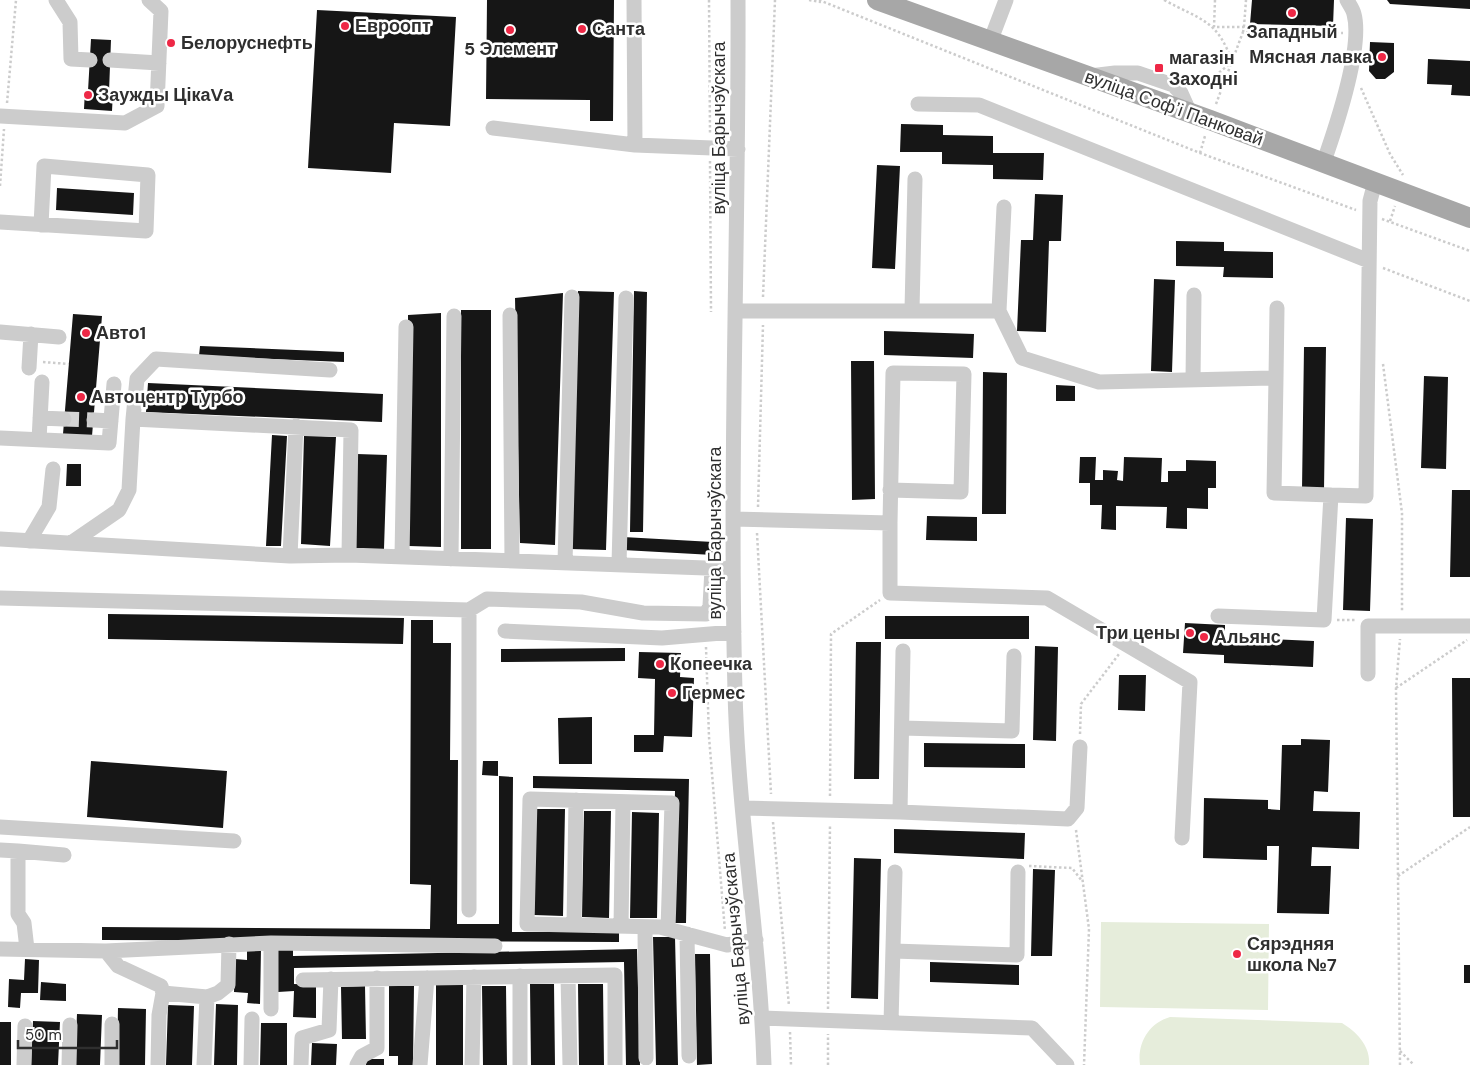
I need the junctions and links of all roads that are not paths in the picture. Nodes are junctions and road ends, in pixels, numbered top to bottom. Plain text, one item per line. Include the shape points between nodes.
1 (56, 0) edge
2 (149, 0) edge
3 (634, 0) edge
4 (738, 0) edge
5 (877, 0) edge
6 (1006, 0) edge
7 (1347, 0) edge
8 (990, 42) junction
9 (90, 60) dead end
10 (110, 60) dead end
11 (159, 63) junction
12 (918, 104) dead end
13 (3, 116) edge
14 (492, 128) dead end
15 (635, 146) junction
16 (738, 149) junction
17 (1323, 164) junction
18 (915, 179) dead end
19 (1375, 182) junction
20 (1004, 207) dead end
21 (1470, 218) edge
22 (0, 222) edge
23 (41, 225) junction
24 (1373, 263) junction
25 (1194, 295) dead end
26 (572, 297) dead end
27 (626, 298) dead end
28 (1277, 308) dead end
29 (912, 310) junction
30 (735, 311) junction
31 (999, 311) junction
32 (454, 316) dead end
33 (510, 316) dead end
34 (406, 327) dead end
35 (0, 332) edge
36 (31, 334) junction
37 (59, 336) dead end
38 (29, 365) road end
39 (330, 370) dead end
40 (1276, 378) junction
41 (1193, 380) junction
42 (42, 382) dead end
43 (114, 384) dead end
44 (40, 418) junction
45 (133, 418) junction
46 (64, 419) tunnel mouth
47 (94, 420) tunnel mouth
48 (111, 421) junction
49 (296, 426) junction
50 (0, 438) edge
51 (39, 440) junction
52 (53, 469) dead end
53 (890, 490) junction
54 (1331, 495) junction
55 (733, 519) junction
56 (890, 523) junction
57 (0, 539) edge
58 (29, 541) junction
59 (71, 543) junction
60 (349, 555) junction
61 (290, 556) junction
62 (402, 557) junction
63 (452, 559) junction
64 (512, 561) junction
65 (565, 563) junction
66 (619, 565) junction
67 (712, 569) junction
68 (733, 569) junction
69 (0, 598) edge
70 (469, 610) junction
71 (1218, 616) dead end
72 (1470, 626) edge
73 (505, 631) dead end
74 (734, 632) junction
75 (903, 651) dead end
76 (1014, 656) dead end
77 (1368, 674) dead end
78 (902, 728) junction
79 (1080, 748) road end
80 (576, 800) junction
81 (623, 802) junction
82 (743, 808) junction
83 (900, 812) junction
84 (0, 827) edge
85 (1182, 838) dead end
86 (234, 841) dead end
87 (0, 850) edge
88 (18, 851) junction
89 (64, 855) dead end
90 (895, 872) dead end
91 (1018, 872) road end
92 (469, 910) dead end
93 (574, 925) junction
94 (621, 926) junction
95 (645, 927) junction
96 (668, 929) junction
97 (687, 934) junction
98 (756, 940) junction
99 (229, 944) junction
100 (271, 944) junction
101 (495, 946) dead end
102 (27, 948) junction
103 (0, 949) edge
104 (106, 951) junction
105 (893, 951) junction
106 (520, 976) junction
107 (568, 976) junction
108 (474, 977) junction
109 (377, 978) junction
110 (427, 978) junction
111 (331, 979) junction
112 (304, 980) dead end
113 (163, 994) junction
114 (207, 997) junction
115 (271, 1009) dead end
116 (762, 1018) junction
117 (252, 1019) dead end
118 (891, 1023) junction
119 (112, 1024) dead end
120 (70, 1025) dead end
121 (25, 1026) dead end
122 (689, 1056) dead end
123 (646, 1058) dead end
124 (24, 1065) edge
125 (69, 1065) edge
126 (112, 1065) edge
127 (158, 1065) edge
128 (204, 1065) edge
129 (251, 1065) edge
130 (301, 1065) edge
131 (357, 1065) edge
132 (420, 1065) edge
133 (472, 1065) edge
134 (520, 1065) edge
135 (570, 1065) edge
136 (614, 1065) edge
137 (764, 1065) edge
138 (1067, 1065) edge

1 - 9 street via 70,22 72,58
2 - 11 street via 161,11
3 - 15 street
4 - 16 street, вуліца Барычэўскага
5 - 8 main road, вуліца Софʼі Панковай
6 - 8 street
7 - 17 street via 1354,13 1351,66
8 - 17 main road, вуліца Софʼі Панковай
10 - 11 street
11 - 13 street via 158,106 125,123
12 - 24 street via 979,105
14 - 15 street
15 - 16 street
16 - 30 street, вуліца Барычэўскага
17 - 19 main road, вуліца Софʼі Панковай
18 - 29 street
19 - 21 main road, вуліца Софʼі Панковай
19 - 24 street via 1370,201 1374,221
20 - 31 street
22 - 23 street
23 - 23 street via 146,230 148,175 44,166
24 - 54 street via 1366,496
25 - 41 street
26 - 65 street
27 - 66 street
28 - 40 street
29 - 30 street
29 - 31 street
30 - 55 street, вуліца Барычэўскага
31 - 41 street via 1022,358 1099,382
32 - 63 street
33 - 64 street
34 - 62 street
35 - 36 street
36 - 37 street
36 - 38 street
39 - 45 street via 156,360 136,379
40 - 41 street
40 - 54 street via 1274,493
42 - 44 street
43 - 48 street
44 - 46 street
44 - 51 street
45 - 49 street
45 - 59 street via 129,490 119,510
47 - 48 street
48 - 51 street via 110,444
49 - 60 street via 351,430
49 - 61 street
50 - 51 street
52 - 58 street via 49,507
53 - 53 street via 893,373 964,374 961,492
53 - 56 street
54 - 71 street via 1324,620
55 - 56 street
55 - 68 street, вуліца Барычэўскага
56 - 85 street via 890,593 1047,598 1190,682
57 - 58 street
58 - 59 street
59 - 61 street
60 - 61 street
60 - 62 street
62 - 63 street
63 - 64 street
64 - 65 street
65 - 66 street
66 - 67 street
67 - 68 street
67 - 70 street via 710,606 706,614 643,613 581,602 487,599
68 - 74 street, вуліца Барычэўскага
69 - 70 street
70 - 92 street
72 - 77 street via 1402,623 1368,626
73 - 74 street via 662,638
74 - 82 street, вуліца Барычэўскага
75 - 78 street
76 - 78 street via 1012,731
78 - 83 street
79 - 83 street via 1078,808 1068,820
80 - 81 street
80 - 93 street
80 - 93 street via 530,799 527,924
81 - 94 street
81 - 96 street via 672,803
82 - 83 street
82 - 98 street, вуліца Барычэўскага
84 - 86 street
87 - 88 street
88 - 89 street
88 - 102 street via 18,914 24,923
90 - 105 street
91 - 105 street via 1017,955
93 - 94 street
94 - 95 street
95 - 96 street
95 - 123 street
96 - 97 street
97 - 98 street via 727,945
97 - 122 street
98 - 116 street, вуліца Барычэўскага
99 - 100 street
99 - 104 street
99 - 114 street via 228,985 218,994
100 - 101 street
100 - 115 street
102 - 103 street
102 - 104 street
104 - 113 street via 118,966 160,986
105 - 118 street
106 - 107 street
106 - 108 street
106 - 134 street
107 - 135 street
107 - 136 street via 615,975
108 - 110 street
108 - 133 street
109 - 110 street
109 - 111 street
109 - 131 street via 377,1048 362,1056
110 - 132 street
111 - 112 street
111 - 130 street via 329,1030 302,1038
113 - 114 street
113 - 127 street via 159,1015
114 - 128 street
116 - 118 street
116 - 137 street, вуліца Барычэўскага
117 - 129 street
118 - 138 street via 1032,1028
119 - 126 street
120 - 125 street
121 - 124 street

